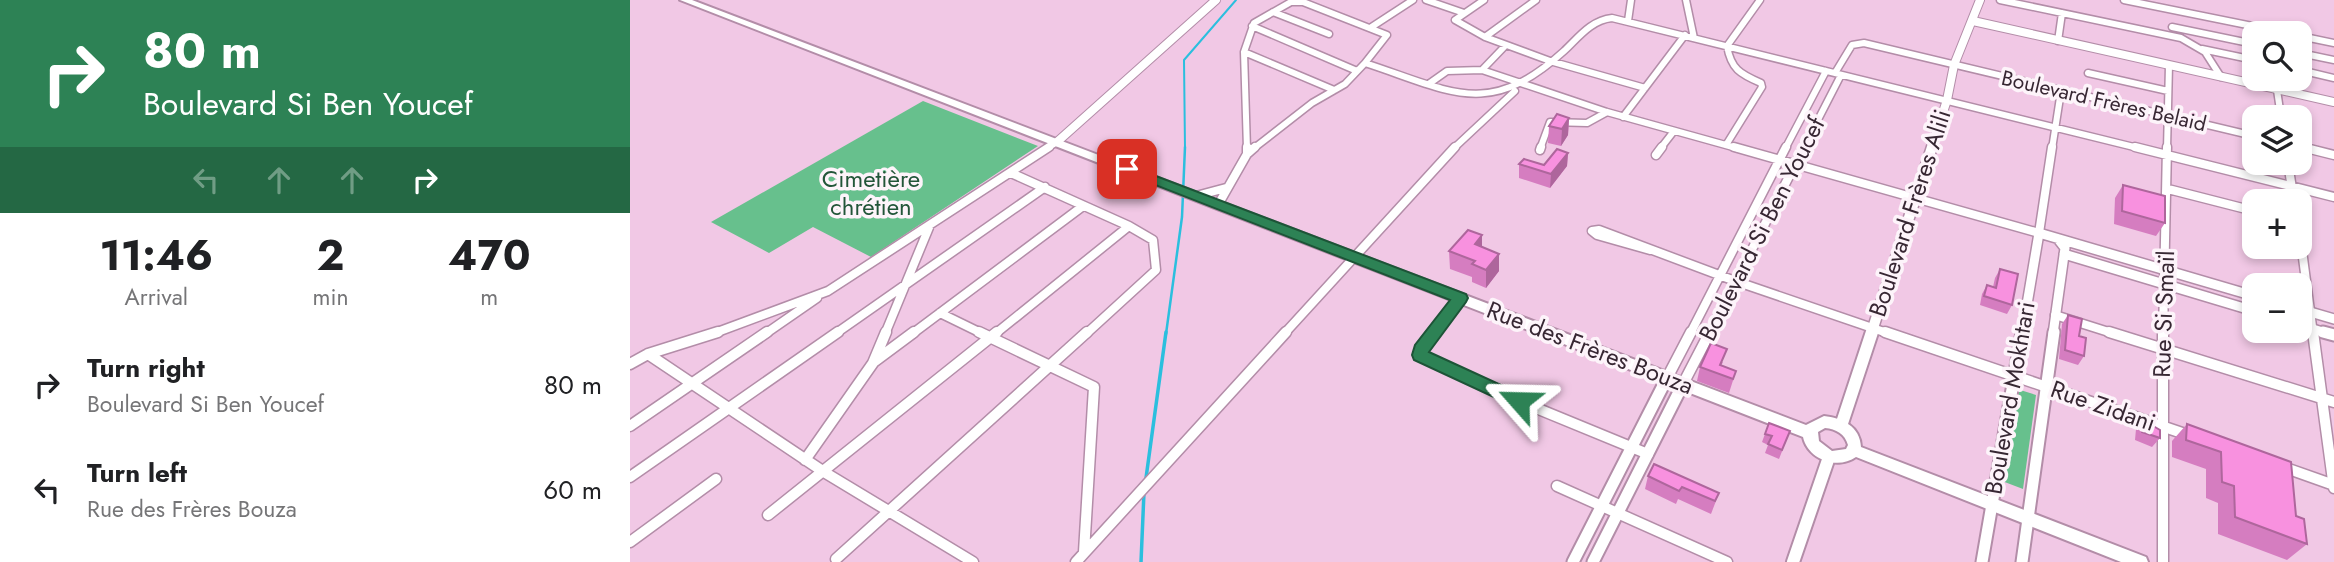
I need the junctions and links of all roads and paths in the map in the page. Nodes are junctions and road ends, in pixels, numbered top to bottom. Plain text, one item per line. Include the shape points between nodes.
1 (684, 0) edge
2 (1216, 0) edge
3 (1413, 0) edge
4 (1426, 0) edge
5 (1484, 0) edge
6 (1536, 0) edge
7 (1631, 0) edge
8 (1686, 0) edge
9 (1760, 0) edge
10 (1980, 0) edge
11 (2000, 0) edge
12 (2124, 0) edge
13 (2173, 10) junction
14 (1273, 12) junction
15 (1464, 13) junction
16 (2062, 13) junction
17 (1625, 20) junction
18 (1973, 21) junction
19 (2242, 24) edge
20 (1252, 26) junction
21 (2172, 27) junction
22 (1370, 28) junction
23 (1329, 34) dead end
24 (1685, 36) junction
25 (2171, 36) junction
26 (1485, 37) junction
27 (1694, 38) junction
28 (2312, 38) edge
29 (2058, 41) junction
30 (2242, 42) edge
31 (2334, 43) edge
32 (1505, 46) junction
33 (1727, 46) junction
34 (2201, 49) junction
35 (1244, 52) junction
36 (2312, 55) edge
37 (2242, 58) edge
38 (2334, 60) edge
39 (1550, 61) junction
40 (1365, 63) junction
41 (1954, 65) junction
42 (2169, 65) junction
43 (1482, 70) junction
44 (1357, 71) junction
45 (1834, 73) junction
46 (2088, 73) dead end
47 (2312, 73) edge
48 (2221, 77) junction
49 (2334, 78) edge
50 (2242, 82) edge
51 (1430, 83) junction
52 (1521, 86) junction
53 (1645, 88) junction
54 (1334, 90) junction
55 (2061, 91) junction
56 (2168, 91) junction
57 (2286, 91) edge
58 (1947, 100) junction
59 (2334, 102) edge
60 (1607, 112) junction
61 (1623, 117) junction
62 (2170, 117) junction
63 (2055, 127) junction
64 (1674, 131) junction
65 (2242, 133) edge
66 (1057, 142) junction
67 (1726, 145) junction
68 (1540, 150) dead end
69 (2312, 150) edge
70 (1247, 154) junction
71 (1656, 155) dead end
72 (2334, 155) edge
73 (2168, 156) junction
74 (1780, 159) junction
75 (1796, 163) junction
76 (1011, 173) junction
77 (2290, 175) edge
78 (2291, 186) junction
79 (1045, 187) junction
80 (1226, 188) junction
81 (2168, 189) junction
82 (2292, 189) edge
83 (1193, 195) junction
84 (2334, 197) edge
85 (1915, 198) junction
86 (1218, 205) junction
87 (1083, 206) junction
88 (2242, 208) edge
89 (930, 225) junction
90 (1129, 226) junction
91 (2039, 233) junction
92 (2058, 239) junction
93 (1650, 250) junction
94 (2064, 254) junction
95 (1354, 257) junction
96 (2165, 270) junction
97 (1720, 275) junction
98 (1735, 281) junction
99 (906, 282) junction
100 (2164, 285) junction
101 (828, 290) junction
102 (2242, 292) edge
103 (1460, 298) junction
104 (2242, 308) edge
105 (940, 313) junction
106 (2312, 313) edge
107 (2055, 315) junction
108 (2334, 319) edge
109 (2312, 321) edge
110 (1873, 327) junction
111 (2313, 329) junction
112 (2334, 335) edge
113 (991, 338) junction
114 (2163, 349) junction
115 (648, 354) junction
116 (873, 363) junction
117 (630, 364) edge
118 (1051, 365) junction
119 (2014, 375) junction
120 (1667, 378) junction
121 (692, 384) junction
122 (1682, 384) junction
123 (2046, 386) junction
124 (2322, 398) junction
125 (2334, 402) edge
126 (726, 408) junction
127 (630, 426) edge
128 (1841, 426) junction
129 (2161, 426) junction
130 (1810, 433) junction
131 (2198, 439) edge
132 (1632, 447) junction
133 (1854, 450) junction
134 (1648, 454) junction
135 (1829, 457) junction
136 (805, 460) junction
137 (2272, 464) edge
138 (824, 472) junction
139 (630, 477) edge
140 (716, 479) dead end
141 (1557, 486) dead end
142 (2334, 486) edge
143 (1992, 504) junction
144 (1602, 506) junction
145 (890, 510) junction
146 (1618, 513) junction
147 (768, 515) dead end
148 (2027, 518) junction
149 (630, 542) edge
150 (1084, 553) junction
151 (836, 559) dead end
152 (973, 562) edge
153 (1076, 562) edge
154 (1573, 562) edge
155 (1594, 562) edge
156 (1727, 562) edge
157 (1793, 562) edge
158 (1982, 562) edge
159 (2022, 562) edge
160 (2140, 562) edge
161 (2163, 562) edge

1 - 66 main road
2 - 66 main road
3 - 22 street
4 - 15 street
5 - 15 street
6 - 26 street
7 - 17 street
8 - 27 street
9 - 33 street
10 - 18 main road, Boulevard Frères Alili
11 - 16 street
12 - 13 street
13 - 19 street
13 - 21 street
14 - 20 street
14 - 22 street via 1301,1
14 - 23 street
15 - 26 street via 1456,22
16 - 25 street
16 - 29 street
17 - 24 street
17 - 39 street via 1593,24
18 - 29 main road
18 - 41 main road, Boulevard Frères Alili
20 - 35 street
20 - 44 street
21 - 25 street
21 - 30 street
22 - 40 street via 1387,37
24 - 27 street
24 - 53 street
25 - 34 street
26 - 32 street
27 - 33 street
28 - 31 street
29 - 42 main road
32 - 39 street
32 - 43 street
33 - 45 street
33 - 67 street via 1735,73 1763,85
34 - 37 street
34 - 48 street
35 - 54 street
35 - 70 street
36 - 38 street
39 - 52 street
39 - 53 street
40 - 44 street
40 - 51 street
41 - 45 street, Boulevard Frères Belaid via 1858,43 1851,46
41 - 55 street, Boulevard Frères Belaid
41 - 58 main road, Boulevard Frères Alili
42 - 48 main road
42 - 56 street, Rue Si Smaïl
43 - 51 street via 1447,71
43 - 52 street
44 - 54 street
45 - 58 street
45 - 74 street, Boulevard Si Ben Youcef
45 - 75 street, Boulevard Si Ben Youcef
46 - 56 street
47 - 49 street
48 - 50 main road
51 - 52 street via 1474,96
52 - 60 street
52 - 95 street via 1448,154
53 - 61 street
54 - 70 street
55 - 62 street, Boulevard Frères Belaid
55 - 63 street
56 - 62 street, Rue Si Smaïl
57 - 59 main road
58 - 63 street
58 - 85 main road, Boulevard Frères Alili
60 - 61 street
60 - 68 street via 1586,125 1550,122
61 - 64 street
62 - 65 street, Boulevard Frères Belaid
62 - 73 street, Rue Si Smaïl
63 - 73 street
63 - 91 street
64 - 67 street
64 - 71 street
66 - 76 street
66 - 83 main road, Rue des Frères Bouza
67 - 74 street
69 - 72 street
70 - 80 street
73 - 78 street
73 - 81 street, Rue Si Smaïl
74 - 75 street
74 - 97 street, Boulevard Si Ben Youcef
75 - 85 street
75 - 98 street, Boulevard Si Ben Youcef
76 - 79 street
76 - 89 street
77 - 78 street
78 - 82 street
78 - 84 street
79 - 87 street
79 - 99 street
80 - 83 street
80 - 86 street
81 - 88 street
81 - 96 street, Rue Si Smaïl
83 - 86 main road, Rue des Frères Bouza
85 - 91 street
85 - 110 main road, Boulevard Frères Alili
86 - 95 main road, Rue des Frères Bouza
87 - 90 street
87 - 105 street
89 - 99 street
89 - 101 street
90 - 113 street
90 - 118 street via 1153,240 1156,270
91 - 92 street
91 - 119 street, Boulevard Mokhtari
92 - 94 street
92 - 96 street
93 - 93 street via 1599,230 1592,231 1597,235
93 - 97 street, Rue Zidani
94 - 100 street
94 - 107 street, Boulevard Mokhtari
95 - 103 main road, Rue des Frères Bouza
95 - 150 street
96 - 100 street, Rue Si Smaïl
96 - 102 street
97 - 98 street, Rue Zidani
97 - 120 street, Boulevard Si Ben Youcef
98 - 110 street, Rue Zidani
98 - 122 street, Boulevard Si Ben Youcef
99 - 116 street
99 - 126 street
100 - 104 street
100 - 114 street, Rue Si Smaïl
101 - 115 street via 755,320
101 - 121 street
103 - 120 main road, Rue des Frères Bouza
103 - 132 street via 1420,355
105 - 113 street
105 - 116 street
106 - 108 street
107 - 114 street
107 - 123 street, Boulevard Mokhtari
109 - 111 street
110 - 119 street, Rue Zidani
110 - 128 main road, Boulevard Frères Alili
111 - 112 street
111 - 124 street
113 - 118 street
113 - 138 street
114 - 124 street
114 - 129 street, Rue Si Smaïl
115 - 117 street
115 - 121 street
116 - 136 street
118 - 145 street
118 - 150 street via 1094,387
119 - 123 street, Rue Zidani
119 - 143 street, Boulevard Mokhtari
120 - 122 main road, Rue des Frères Bouza
120 - 132 street
121 - 126 street
121 - 127 street
122 - 130 main road, Rue des Frères Bouza
122 - 134 street
123 - 129 street, Rue Zidani
123 - 148 street, Boulevard Mokhtari
124 - 125 street
124 - 142 street
126 - 136 street
126 - 139 street
128 - 130 main road via 1824,422
128 - 133 main road via 1851,435
129 - 131 street, Rue Zidani
129 - 161 street, Rue Si Smaïl
130 - 135 main road via 1812,444
132 - 134 street
132 - 144 street
133 - 135 main road via 1844,457
133 - 143 main road
134 - 146 street
135 - 157 main road
136 - 138 street
137 - 142 street
138 - 145 street
138 - 147 street
140 - 149 street
141 - 144 street
143 - 148 main road
143 - 158 street, Boulevard Mokhtari
144 - 146 street
144 - 154 street
145 - 151 street
145 - 152 street
146 - 155 street
146 - 156 street
148 - 159 street, Boulevard Mokhtari
148 - 160 main road
150 - 153 street

